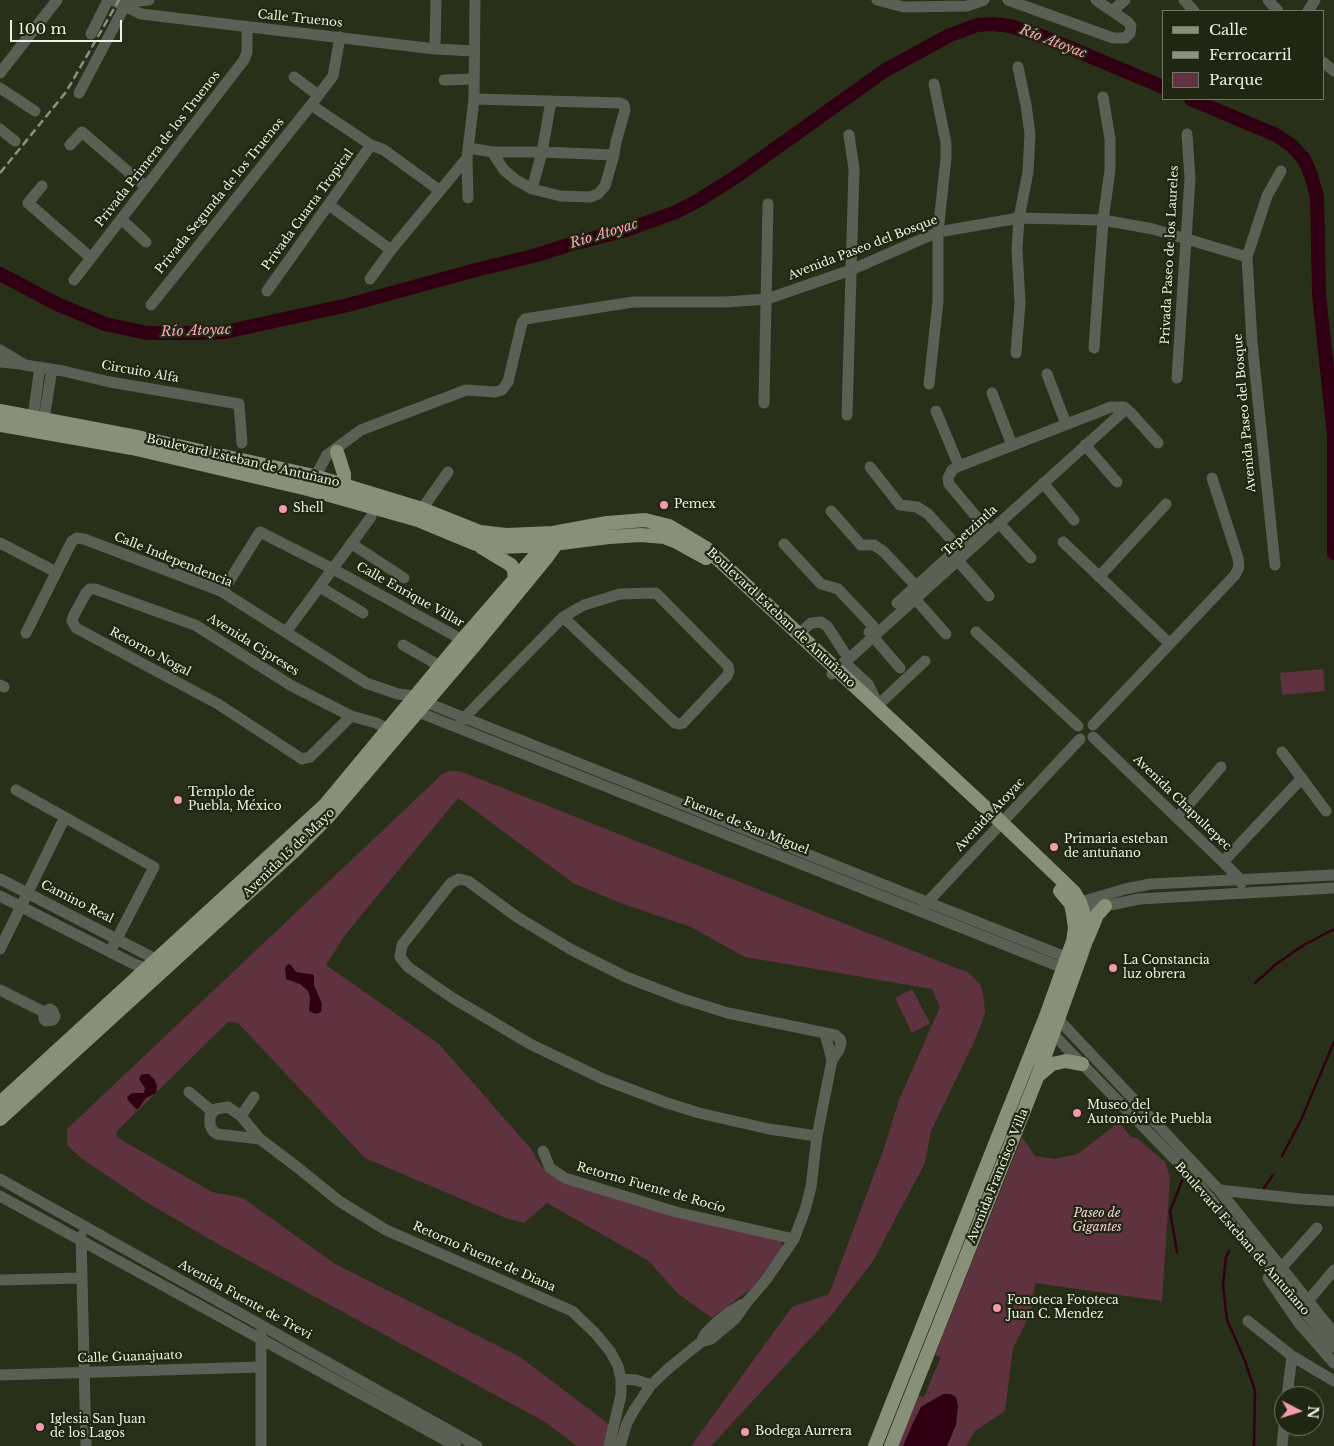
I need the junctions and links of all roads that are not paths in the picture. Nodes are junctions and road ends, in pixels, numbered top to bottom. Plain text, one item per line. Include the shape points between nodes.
1 (57, 0) edge
2 (110, 0) edge
3 (149, 0) edge
4 (436, 0) edge
5 (475, 0) edge
6 (877, 0) edge
7 (984, 0) edge
8 (1008, 0) edge
9 (1096, 0) edge
10 (1125, 0) edge
11 (1184, 0) edge
12 (1268, 0) edge
13 (126, 3) edge
14 (1035, 4) edge
15 (1193, 10) edge
16 (1277, 10) edge
17 (1112, 11) junction
18 (247, 28) junction
19 (91, 34) dead end
20 (340, 36) junction
21 (435, 49) junction
22 (474, 51) junction
23 (1018, 67) dead end
24 (0, 73) edge
25 (294, 77) dead end
26 (474, 79) junction
27 (444, 80) dead end
28 (934, 84) dead end
29 (0, 88) edge
30 (80, 92) dead end
31 (1103, 97) dead end
32 (474, 99) junction
33 (315, 100) junction
34 (551, 101) junction
35 (35, 111) dead end
36 (0, 129) edge
37 (1187, 134) dead end
38 (849, 136) dead end
39 (14, 141) dead end
40 (70, 144) dead end
41 (371, 145) junction
42 (492, 152) junction
43 (542, 152) junction
44 (468, 153) junction
45 (614, 155) junction
46 (1281, 171) dead end
47 (42, 186) dead end
48 (146, 187) junction
49 (532, 189) junction
50 (439, 190) junction
51 (468, 198) dead end
52 (768, 204) dead end
53 (329, 205) junction
54 (122, 218) junction
55 (1018, 218) junction
56 (1103, 220) junction
57 (938, 232) junction
58 (1186, 238) junction
59 (146, 242) dead end
60 (390, 250) junction
61 (1247, 257) junction
62 (91, 258) junction
63 (851, 270) junction
64 (370, 279) dead end
65 (74, 280) dead end
66 (267, 291) dead end
67 (767, 299) junction
68 (151, 305) dead end
69 (1094, 348) dead end
70 (0, 350) edge
71 (1016, 353) dead end
72 (0, 362) edge
73 (25, 365) junction
74 (46, 368) junction
75 (1046, 374) dead end
76 (1177, 378) dead end
77 (929, 384) dead end
78 (992, 393) dead end
79 (764, 403) dead end
80 (1126, 409) junction
81 (0, 411) edge
82 (936, 411) dead end
83 (847, 414) dead end
84 (38, 418) junction
85 (1066, 424) junction
86 (0, 425) edge
87 (242, 443) dead end
88 (1158, 443) dead end
89 (1012, 445) junction
90 (1085, 445) junction
91 (339, 448) junction
92 (958, 466) junction
93 (870, 467) dead end
94 (448, 472) dead end
95 (317, 477) junction
96 (1212, 478) dead end
97 (1117, 482) dead end
98 (1043, 483) junction
99 (344, 485) junction
100 (312, 490) junction
101 (1166, 504) dead end
102 (422, 509) junction
103 (831, 511) dead end
104 (371, 517) dead end
105 (1074, 520) dead end
106 (999, 522) junction
107 (986, 529) junction
108 (555, 538) junction
109 (1063, 542) dead end
110 (352, 544) junction
111 (476, 544) junction
112 (784, 544) dead end
113 (1, 546) edge
114 (956, 554) junction
115 (1031, 558) dead end
116 (1275, 565) dead end
117 (333, 569) junction
118 (56, 572) junction
119 (1099, 577) junction
120 (404, 578) dead end
121 (515, 580) junction
122 (226, 586) dead end
123 (320, 587) junction
124 (914, 592) junction
125 (989, 596) dead end
126 (363, 613) dead end
127 (563, 617) junction
128 (72, 621) joint
129 (871, 631) junction
130 (286, 632) junction
131 (976, 632) dead end
132 (26, 633) dead end
133 (799, 634) junction
134 (946, 634) dead end
135 (468, 643) junction
136 (1169, 643) junction
137 (403, 645) dead end
138 (925, 661) dead end
139 (836, 665) junction
140 (440, 666) junction
141 (900, 668) dead end
142 (417, 704) junction
143 (875, 704) junction
144 (351, 716) junction
145 (465, 717) junction
146 (1093, 725) junction
147 (454, 726) junction
148 (1078, 726) junction
149 (393, 731) junction
150 (1093, 737) junction
151 (1080, 739) junction
152 (1282, 752) dead end
153 (1221, 767) dead end
154 (1302, 778) junction
155 (16, 790) dead end
156 (1326, 812) dead end
157 (64, 817) junction
158 (1177, 818) junction
159 (1000, 826) junction
160 (1224, 862) junction
161 (1334, 875) edge
162 (0, 879) edge
163 (1241, 880) junction
164 (1334, 888) edge
165 (27, 893) junction
166 (1240, 893) junction
167 (0, 896) edge
168 (924, 906) junction
169 (1105, 906) junction
170 (20, 907) junction
171 (1077, 908) junction
172 (118, 938) junction
173 (1085, 944) junction
174 (0, 949) edge
175 (110, 952) junction
176 (1065, 963) junction
177 (153, 966) junction
178 (0, 990) edge
179 (119, 1002) junction
180 (44, 1012) dead end
181 (1052, 1018) junction
182 (1047, 1032) junction
183 (1082, 1064) junction
184 (1038, 1075) junction
185 (189, 1092) dead end
186 (254, 1097) dead end
187 (0, 1102) edge
188 (212, 1112) junction
189 (241, 1116) junction
190 (0, 1119) edge
191 (817, 1136) junction
192 (260, 1139) junction
193 (543, 1151) dead end
194 (1196, 1172) junction
195 (0, 1179) edge
196 (1219, 1190) junction
197 (0, 1196) edge
198 (1334, 1201) edge
199 (81, 1224) junction
200 (1317, 1228) dead end
201 (794, 1239) junction
202 (82, 1240) junction
203 (1261, 1260) junction
204 (1334, 1270) edge
205 (1278, 1271) junction
206 (82, 1278) junction
207 (0, 1280) edge
208 (1308, 1301) junction
209 (1248, 1321) dead end
210 (262, 1326) junction
211 (1334, 1333) edge
212 (260, 1339) junction
213 (1334, 1347) edge
214 (1291, 1361) junction
215 (1334, 1363) edge
216 (260, 1367) junction
217 (84, 1372) junction
218 (0, 1375) edge
219 (621, 1379) junction
220 (1334, 1381) edge
221 (651, 1385) junction
222 (1288, 1386) edge
223 (86, 1446) edge
224 (262, 1446) edge
225 (456, 1446) edge
226 (477, 1446) edge
227 (609, 1446) edge
228 (620, 1446) edge
229 (875, 1446) edge
230 (891, 1446) edge

1 - 24 street
2 - 13 street, Calle Truenos
2 - 19 street
3 - 13 street
4 - 21 street
5 - 22 street
6 - 7 street via 904,7 967,6
8 - 14 street
9 - 17 street
10 - 17 street
11 - 15 street
12 - 16 street
13 - 18 street, Calle Truenos via 141,14
13 - 30 street
14 - 17 street via 1112,38 1125,38 1130,34 1131,26
18 - 20 street, Calle Truenos
18 - 48 street, Privada Primera de los Truenos via 244,60
20 - 21 street, Calle Truenos
20 - 33 street, Privada Segunda de los Truenos via 333,76
21 - 22 street, Calle Truenos
22 - 26 street
23 - 55 street via 1030,134 1028,172
25 - 33 street
26 - 27 street
26 - 32 street
28 - 57 street via 946,144
29 - 35 street
31 - 56 street via 1110,139 1110,170
32 - 34 street
32 - 44 street
33 - 41 street
33 - 68 street, Privada Segunda de los Truenos
34 - 43 street
34 - 45 street via 620,103 624,106
36 - 39 street
37 - 58 street, Privada Paseo de los Laureles via 1190,178
38 - 63 street via 854,169
40 - 48 street via 82,132
41 - 50 street via 384,150
41 - 53 street, Privada Cuarta Tropical
42 - 43 street
42 - 44 street
42 - 49 street via 504,170
43 - 45 street
43 - 49 street
44 - 50 street
44 - 51 street
45 - 49 street via 605,186 598,194 590,197 561,196
46 - 61 street, Avenida Paseo del Bosque via 1267,196
47 - 62 street via 28,203
48 - 54 street, Privada Primera de los Truenos
50 - 60 street
52 - 67 street
53 - 60 street
53 - 66 street, Privada Cuarta Tropical
54 - 59 street
54 - 62 street, Privada Primera de los Truenos
55 - 56 street, Avenida Paseo del Bosque
55 - 57 street, Avenida Paseo del Bosque
55 - 71 street via 1020,303
56 - 58 street, Avenida Paseo del Bosque
56 - 69 street
57 - 63 street, Avenida Paseo del Bosque
57 - 77 street via 938,300
58 - 61 street, Avenida Paseo del Bosque
58 - 76 street, Privada Paseo de los Laureles
60 - 64 street
61 - 116 street, Avenida Paseo del Bosque via 1252,342
62 - 65 street, Privada Primera de los Truenos
63 - 67 street, Avenida Paseo del Bosque
63 - 83 street
67 - 79 street
67 - 91 street, Avenida Paseo del Bosque via 633,302 525,319 508,382 502,390 466,390 452,394 360,430
70 - 73 street, Circuito Alfa
72 - 73 street
73 - 74 street, Circuito Alfa
74 - 84 street
74 - 87 street, Circuito Alfa via 239,404
75 - 85 street
78 - 89 street
80 - 85 street via 1111,407
80 - 88 street
80 - 90 street, Tepetzintla
81 - 84 main road, Boulevard Esteban de Antuñano
82 - 92 street
84 - 95 main road, Boulevard Esteban de Antuñano
85 - 89 street
86 - 100 main road, Boulevard Esteban de Antuñano via 132,448
89 - 92 street
90 - 97 street
90 - 98 street, Tepetzintla
91 - 95 street, Avenida Paseo del Bosque
91 - 99 main road
92 - 107 street via 952,470 948,484
93 - 114 street via 900,505 917,506 928,514
94 - 102 street
95 - 99 main road, Boulevard Esteban de Antuñano
95 - 100 street, Avenida Paseo del Bosque
96 - 136 street via 1238,558 1238,567
98 - 105 street
98 - 106 street, Tepetzintla
99 - 102 main road, Boulevard Esteban de Antuñano
100 - 111 main road, Boulevard Esteban de Antuñano via 418,520
101 - 119 street
102 - 108 main road, Boulevard Esteban de Antuñano via 480,532
103 - 124 street via 861,545 874,545 883,551
104 - 110 street
106 - 107 street, Tepetzintla
106 - 115 street
107 - 114 street, Tepetzintla
108 - 111 main road, Boulevard Esteban de Antuñano via 501,547
108 - 121 main road, Avenida 15 de Mayo
108 - 133 main road, Boulevard Esteban de Antuñano via 607,523 646,520 669,526 706,548
108 - 135 main road, Avenida 15 de Mayo
108 - 139 main road, Boulevard Esteban de Antuñano via 641,535 677,542 704,556
109 - 119 street
110 - 117 street
110 - 120 street
111 - 121 main road via 512,565
112 - 129 street via 821,584 838,589
113 - 118 street
114 - 124 street, Tepetzintla
114 - 125 street
117 - 122 street, Calle Enrique Villar via 260,532
117 - 123 street
117 - 135 street, Calle Enrique Villar
118 - 130 street, Calle Independencia via 72,541 84,539 221,591
118 - 132 street
119 - 136 street
121 - 135 main road, Avenida 15 de Mayo
123 - 126 street
123 - 130 street
124 - 129 street, Tepetzintla
124 - 134 street
127 - 127 street via 675,723 683,723 729,671 728,666 656,593 620,594 584,605
127 - 145 street
128 - 144 street, Avenida Cipreses via 90,589 95,589 195,625 292,686
128 - 144 street, Retorno Nogal via 76,628 218,704 302,759 310,757
129 - 139 street, Tepetzintla
129 - 141 street
130 - 142 street, Calle Independencia via 366,683
131 - 148 street
133 - 139 main road, Boulevard Esteban de Antuñano
133 - 139 street via 812,623 821,622 828,627
135 - 140 main road, Avenida 15 de Mayo
135 - 142 main road, Avenida 15 de Mayo
136 - 146 street
137 - 140 street
138 - 143 street
139 - 143 main road, Boulevard Esteban de Antuñano
139 - 159 main road, Boulevard Esteban de Antuñano
140 - 142 main road, Avenida 15 de Mayo
142 - 145 street, Fuente de San Miguel
142 - 147 street, Fuente de San Miguel
142 - 149 main road, Avenida 15 de Mayo
143 - 159 main road, Boulevard Esteban de Antuñano
144 - 149 street, Avenida Cipreses
145 - 147 street
145 - 168 street, Fuente de San Miguel
146 - 148 street via 1083,723
146 - 150 street
147 - 168 street, Fuente de San Miguel
148 - 151 street
149 - 177 main road, Avenida 15 de Mayo via 325,805 186,942
150 - 151 street
150 - 158 street, Avenida Chapultepec
151 - 159 street, Avenida Atoyac
152 - 154 street
153 - 158 street
154 - 156 street
154 - 160 street
155 - 157 street
157 - 165 street
157 - 172 street via 154,867 145,894
158 - 160 street, Avenida Chapultepec
159 - 168 street, Avenida Atoyac
159 - 171 main road, Boulevard Esteban de Antuñano via 1074,892
160 - 163 street, Avenida Chapultepec
161 - 163 street
162 - 165 street, Camino Real
163 - 166 street
163 - 171 street via 1125,888
164 - 166 street
165 - 170 street
165 - 172 street, Camino Real
166 - 169 street via 1139,899
167 - 170 street
168 - 176 street, Fuente de San Miguel
169 - 171 street
169 - 173 main road via 1097,915
170 - 174 street
170 - 175 street
171 - 173 main road, Avenida Francisco Villa
171 - 176 main road, Avenida Francisco Villa via 1074,941
172 - 175 street
172 - 177 street, Camino Real via 142,951
173 - 181 main road, Avenida Francisco Villa
175 - 177 street
176 - 181 main road, Avenida Francisco Villa
177 - 179 main road, Avenida 15 de Mayo
178 - 180 street
179 - 187 main road, Avenida 15 de Mayo
179 - 190 main road, Avenida 15 de Mayo
181 - 182 main road, Avenida Francisco Villa
181 - 194 street, Boulevard Esteban de Antuñano via 1186,1154
182 - 183 street, Boulevard Esteban de Antuñano
182 - 184 main road, Avenida Francisco Villa
182 - 229 main road, Avenida Francisco Villa
183 - 184 main road via 1066,1061 1052,1064
183 - 194 street, Boulevard Esteban de Antuñano via 1183,1169
184 - 230 main road, Avenida Francisco Villa
185 - 188 street
186 - 189 street
188 - 189 street, Retorno Fuente de Diana via 228,1107
188 - 192 street, Retorno Fuente de Diana via 210,1125 217,1134
189 - 192 street, Retorno Fuente de Diana
191 - 191 street via 832,1060 840,1050 840,1039 836,1035 728,1013 626,977 572,950 517,917 468,881 459,879 451,883 402,945 400,957 408,968 451,997 530,1044 603,1079 699,1113
191 - 201 street via 811,1187
192 - 219 street, Retorno Fuente de Diana via 339,1201 386,1230 572,1311 610,1351
193 - 201 street, Retorno Fuente de Rocío via 550,1168 565,1178 676,1212
194 - 196 street, Boulevard Esteban de Antuñano
194 - 203 street, Boulevard Esteban de Antuñano
195 - 199 street, Avenida Fuente de Trevi
196 - 198 street
196 - 205 street, Boulevard Esteban de Antuñano
197 - 202 street
199 - 202 street
199 - 210 street, Avenida Fuente de Trevi
200 - 205 street
201 - 221 street via 747,1302 723,1317 701,1342
202 - 206 street
202 - 212 street
203 - 205 street, Boulevard Esteban de Antuñano
203 - 215 street via 1266,1275 1298,1322
204 - 208 street
205 - 208 street, Boulevard Esteban de Antuñano
205 - 213 street, Boulevard Esteban de Antuñano
206 - 207 street
206 - 217 street
208 - 211 street, Boulevard Esteban de Antuñano
209 - 214 street
210 - 212 street
210 - 226 street, Avenida Fuente de Trevi
212 - 216 street
212 - 225 street
214 - 220 street
214 - 222 street
216 - 217 street, Calle Guanajuato
216 - 224 street
217 - 218 street, Calle Guanajuato
217 - 223 street
219 - 221 street
219 - 227 street, Retorno Fuente de Diana
221 - 228 street via 627,1423

